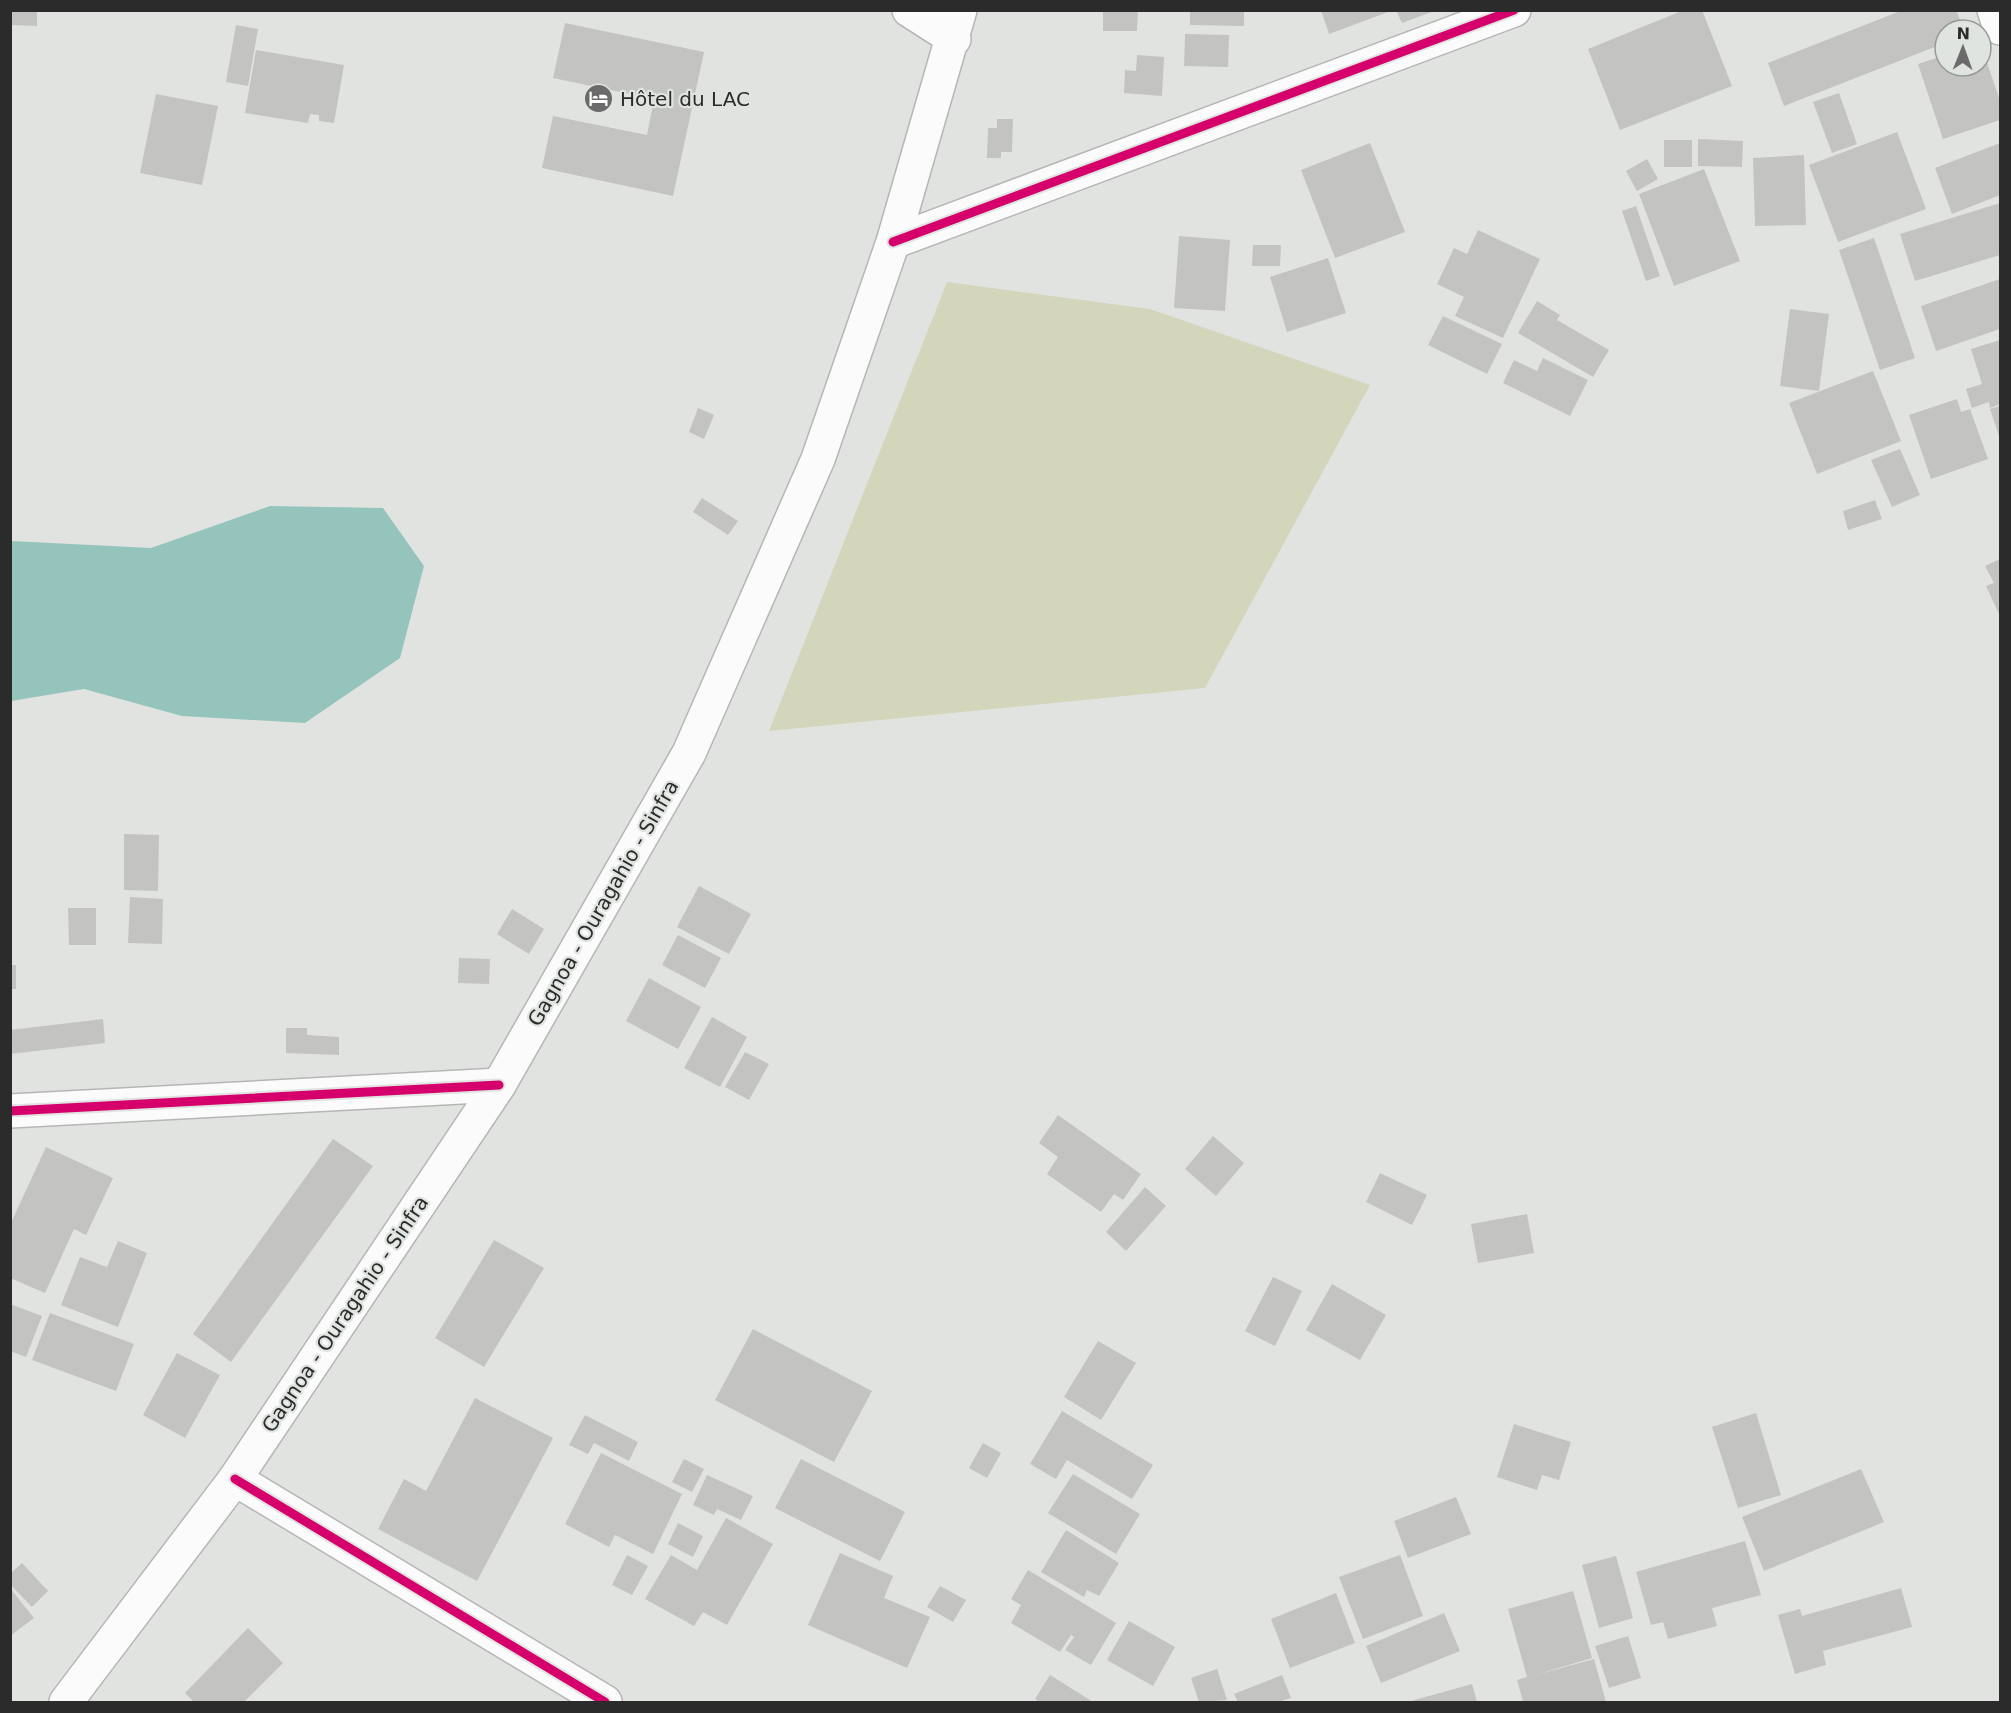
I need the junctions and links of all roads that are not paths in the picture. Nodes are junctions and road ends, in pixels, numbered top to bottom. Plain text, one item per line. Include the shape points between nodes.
1 (909, 10) edge
2 (1514, 10) edge
3 (1994, 10) edge
4 (957, 25) edge
5 (2001, 28) edge
6 (892, 242) junction
7 (500, 1084) junction
8 (10, 1111) edge
9 (235, 1479) junction
10 (66, 1702) edge
11 (605, 1702) edge

1 - 4 main road
2 - 6 main road
3 - 5 main road
4 - 6 main road, Gagnoa - Ouragahio - Sinfra
6 - 7 main road, Gagnoa - Ouragahio - Sinfra via 818,459 689,753
7 - 8 main road
7 - 9 main road, Gagnoa - Ouragahio - Sinfra
9 - 10 main road, Gagnoa - Ouragahio - Sinfra
9 - 11 main road

